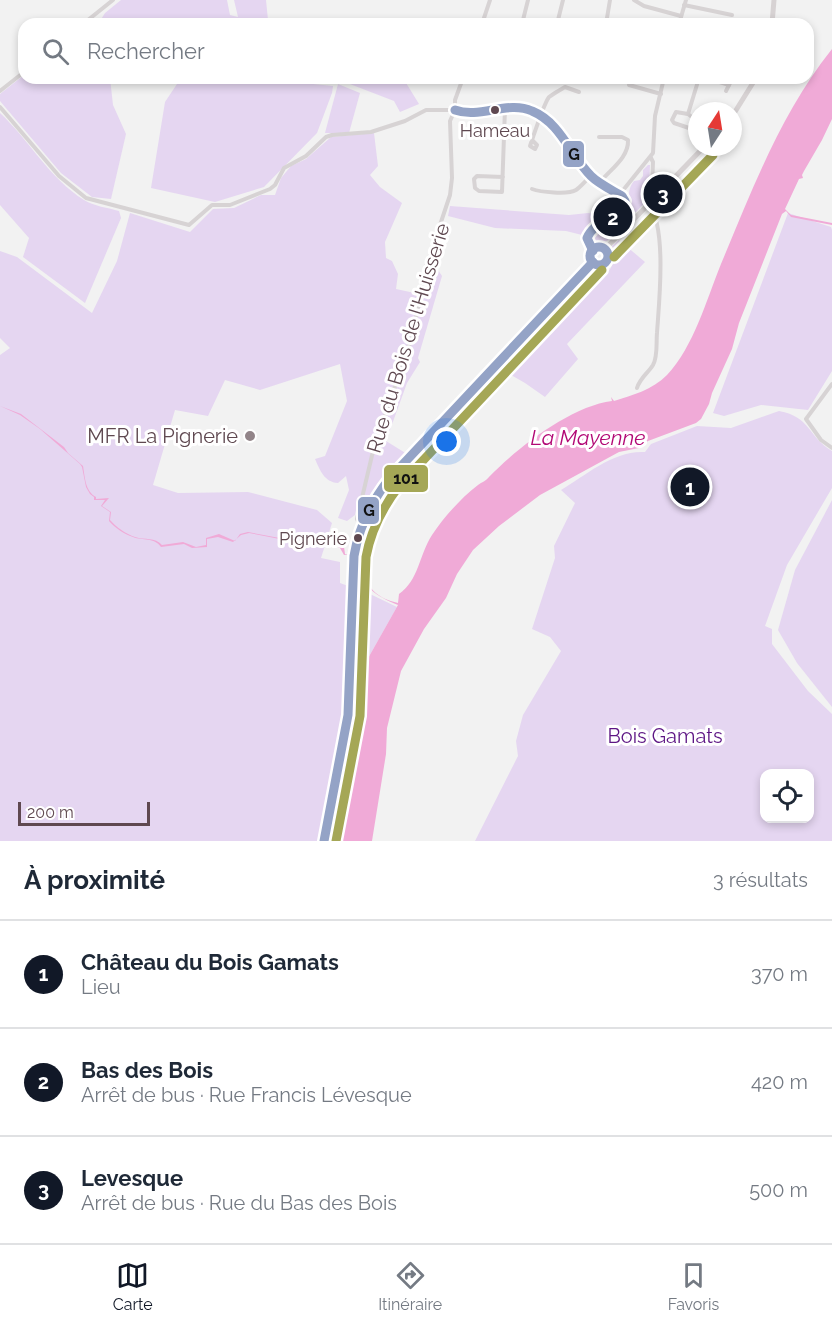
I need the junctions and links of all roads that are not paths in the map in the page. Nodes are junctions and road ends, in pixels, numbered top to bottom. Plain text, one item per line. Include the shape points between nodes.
1 (113, 0) edge
2 (490, 0) edge
3 (528, 0) edge
4 (563, 0) edge
5 (610, 0) edge
6 (634, 0) edge
7 (774, 0) edge
8 (685, 2) edge
9 (732, 15) dead end
10 (681, 16) joint
11 (90, 18) edge
12 (484, 18) edge
13 (524, 18) edge
14 (558, 18) edge
15 (607, 18) edge
16 (772, 18) edge
17 (18, 77) edge
18 (461, 84) edge
19 (663, 84) edge
20 (697, 84) edge
21 (729, 84) edge
22 (752, 84) edge
23 (629, 85) dead end
24 (0, 91) edge
25 (579, 92) dead end
26 (726, 92) dead end
27 (661, 94) junction
28 (692, 102) edge
29 (741, 102) edge
30 (0, 107) edge
31 (505, 108) junction
32 (455, 110) junction
33 (688, 114) joint
34 (542, 116) junction
35 (599, 137) dead end
36 (532, 140) dead end
37 (695, 156) edge
38 (651, 158) junction
39 (591, 176) junction
40 (503, 177) junction
41 (601, 181) junction
42 (532, 189) dead end
43 (620, 194) junction
44 (657, 195) junction
45 (649, 204) junction
46 (605, 249) junction
47 (593, 250) junction
48 (593, 262) junction
49 (832, 384) edge
50 (637, 388) dead end
51 (832, 448) edge
52 (360, 526) junction
53 (324, 841) edge

1 - 11 street
2 - 12 street
3 - 13 street
4 - 14 street
5 - 15 street
6 - 10 street
7 - 16 main road
8 - 9 street
8 - 10 street
17 - 24 street
18 - 32 street, Rue du Bois de l'Huisserie
19 - 27 street
20 - 28 street
21 - 26 street
22 - 29 main road
23 - 27 street
25 - 34 street via 566,87 550,96
27 - 38 street
30 - 32 street via 59,176 86,198 189,225 212,205 230,205 270,189 284,168 306,156 326,137 371,132 426,110
31 - 32 street via 478,114
31 - 34 street via 525,108
31 - 40 street
32 - 52 street, Rue du Bois de l'Huisserie via 450,125 450,195 426,267 412,337 374,447 357,519
33 - 33 street via 697,121 695,126 689,128 672,120 676,112
34 - 36 street
34 - 39 street via 556,128
35 - 41 street via 628,140 626,153
37 - 44 main road
38 - 43 street
38 - 44 street via 652,188
39 - 41 street
39 - 42 street via 570,192
40 - 40 street via 502,192 475,188 477,176
41 - 43 street
43 - 47 street via 625,201 622,210 590,230 587,238
44 - 45 main road
45 - 46 main road
45 - 50 street via 659,237 656,355
46 - 47 main road
46 - 48 main road via 606,262
47 - 48 main road
48 - 52 main road via 390,478
49 - 51 street via 806,419
52 - 53 main road via 353,574 348,716

